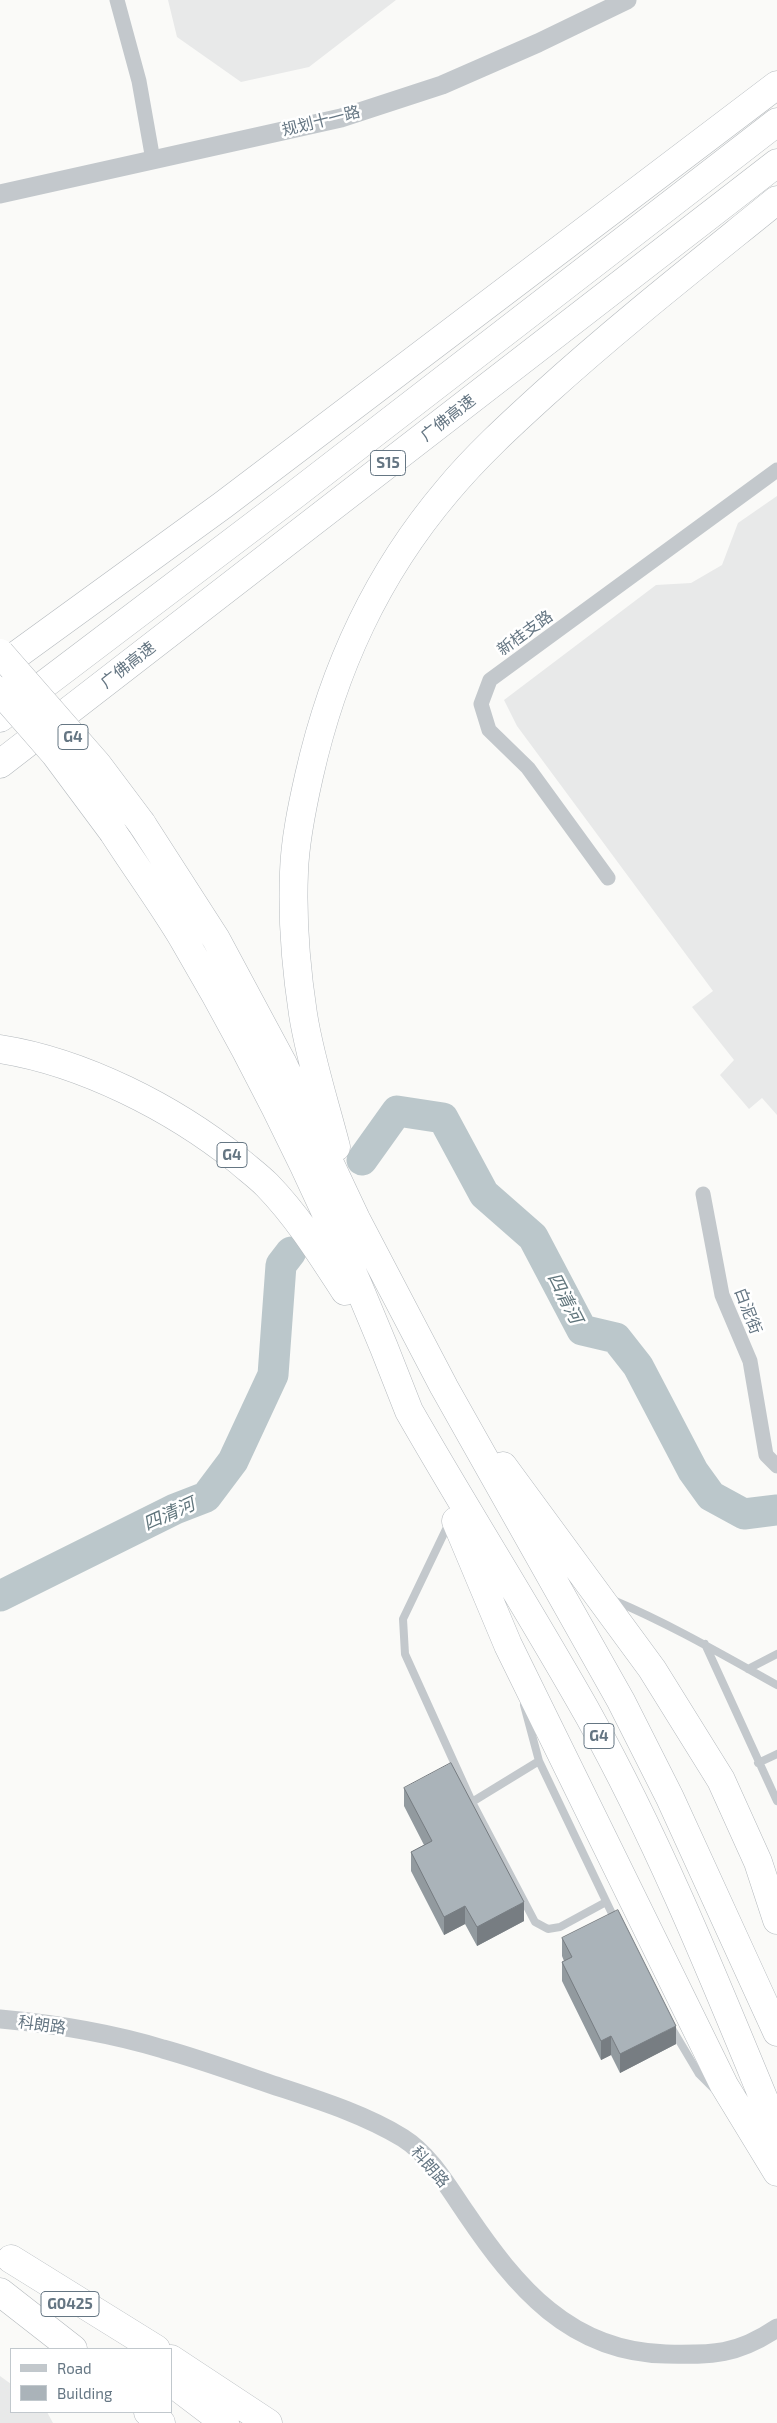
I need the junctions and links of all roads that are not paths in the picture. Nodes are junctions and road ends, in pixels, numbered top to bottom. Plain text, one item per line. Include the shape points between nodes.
1 (117, 0) edge
2 (627, 0) edge
3 (777, 85) edge
4 (777, 122) edge
5 (152, 160) junction
6 (777, 163) edge
7 (0, 194) edge
8 (777, 200) edge
9 (777, 470) edge
10 (0, 653) edge
11 (0, 666) edge
12 (0, 691) edge
13 (0, 718) edge
14 (0, 764) edge
15 (608, 878) dead end
16 (0, 1049) edge
17 (703, 1194) dead end
18 (356, 1219) junction
19 (389, 1357) junction
20 (444, 1387) junction
21 (409, 1411) junction
22 (777, 1466) edge
23 (453, 1515) junction
24 (594, 1592) junction
25 (705, 1644) junction
26 (508, 1646) junction
27 (777, 1654) edge
28 (748, 1669) junction
29 (777, 1685) edge
30 (777, 1754) edge
31 (539, 1761) junction
32 (758, 1763) junction
33 (777, 1801) edge
34 (472, 1802) junction
35 (606, 1902) junction
36 (777, 1920) edge
37 (620, 1928) edge
38 (0, 2019) edge
39 (669, 2023) edge
40 (777, 2032) edge
41 (743, 2116) junction
42 (777, 2131) edge
43 (777, 2172) edge
44 (5, 2255) edge
45 (0, 2292) edge
46 (777, 2328) edge
47 (72, 2348) edge
48 (128, 2348) edge
49 (154, 2348) edge
50 (172, 2360) edge
51 (172, 2383) edge
52 (149, 2413) edge
53 (162, 2423) edge
54 (225, 2423) edge
55 (268, 2423) edge

1 - 5 street via 139,81
2 - 5 street, 规划十一路 via 442,85 402,99 340,118
3 - 11 highway via 223,504
4 - 13 highway, 广佛高速 / S15
5 - 7 street, 规划十一路
6 - 14 highway, 广佛高速 / S15
8 - 18 highway via 608,335 511,425 447,491 398,559 361,621 335,682 302,807 294,871 296,945 303,1016
9 - 15 street, 新桂支路 via 490,680 481,704 489,730 528,768
10 - 18 highway, G4, bridge via 97,764 142,824 216,939 282,1062
12 - 19 highway, bridge via 55,754 113,832 183,939 238,1037 310,1179
16 - 19 highway, G4 via 44,1060 146,1099 227,1152 266,1183 300,1222
17 - 22 street, 白泥街 via 722,1296 750,1361 766,1455
18 - 20 highway, G4
19 - 21 highway, G4
20 - 24 highway
20 - 40 highway, G4 via 621,1701 670,1798
21 - 23 highway
21 - 42 highway, G4 via 589,1716 633,1802 702,1950
23 - 26 highway
23 - 34 lane via 402,1619 405,1654
24 - 25 lane
24 - 36 highway via 652,1669 721,1780 758,1862
25 - 28 lane
25 - 32 lane
26 - 31 lane
26 - 41 highway via 724,2085
27 - 28 lane
28 - 29 lane
30 - 32 lane
31 - 34 lane
31 - 35 lane
32 - 33 lane
34 - 35 lane via 535,1922 548,1929 560,1927
35 - 37 lane
38 - 46 street, 科朗路 via 91,2032 164,2049 371,2120 405,2139 423,2154 488,2245 537,2299 560,2320 604,2344 651,2354 710,2355 758,2341
39 - 41 lane via 698,2074
41 - 43 highway
44 - 48 highway, G0425
44 - 49 highway
45 - 47 highway, G0425
50 - 55 highway
51 - 54 highway
52 - 53 highway

